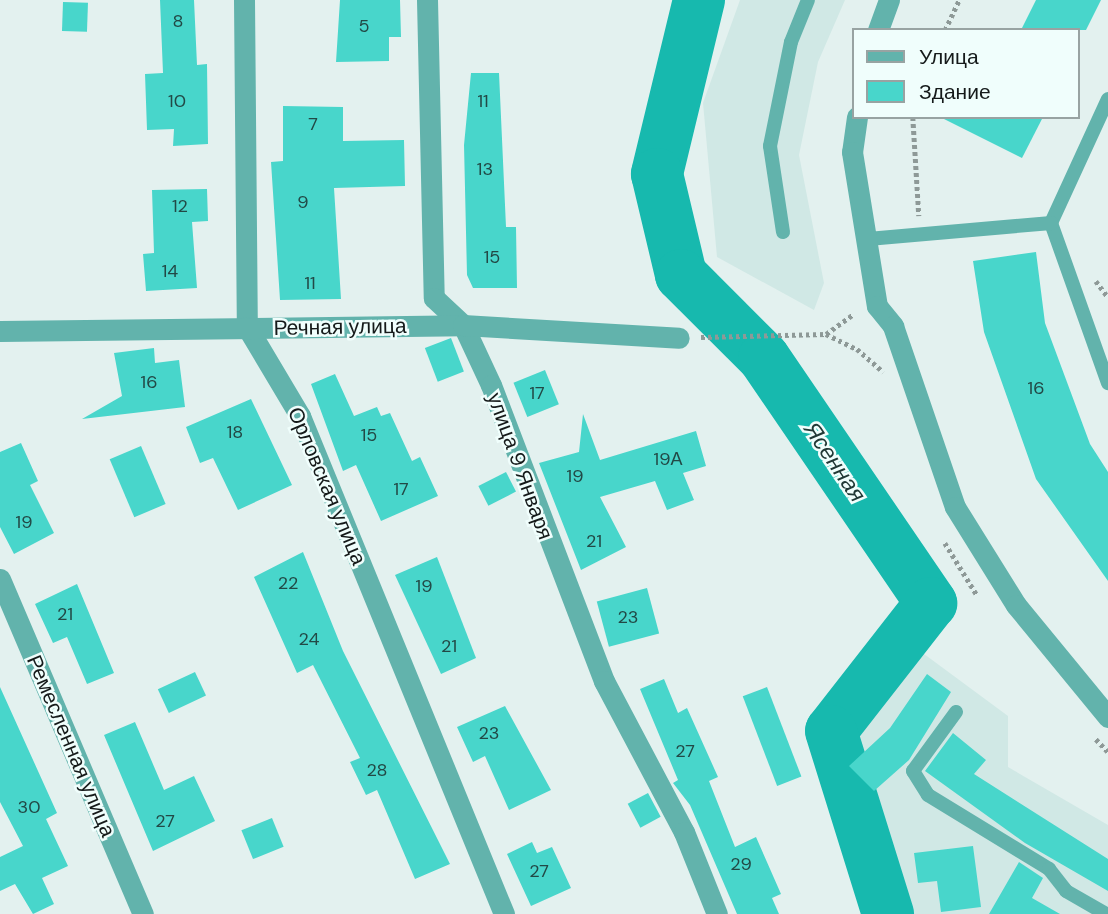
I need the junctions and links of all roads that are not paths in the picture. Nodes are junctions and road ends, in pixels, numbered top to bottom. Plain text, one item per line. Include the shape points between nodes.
1 (244, 0) edge
2 (427, 0) edge
3 (808, 0) edge
4 (889, 0) edge
5 (879, 28) edge
6 (1108, 99) edge
7 (857, 119) edge
8 (1051, 223) junction
9 (783, 232) dead end
10 (868, 239) junction
11 (463, 325) junction
12 (247, 327) junction
13 (0, 331) edge
14 (679, 338) dead end
15 (1108, 383) edge
16 (0, 579) edge
17 (956, 712) dead end
18 (1108, 717) edge
19 (143, 914) edge
20 (504, 914) edge
21 (717, 914) edge
22 (1106, 914) edge

1 - 12 street
2 - 11 street, улица 9 Января via 434,298
3 - 9 lane via 791,42 770,146
4 - 5 street
6 - 8 lane
7 - 10 street via 852,152
8 - 10 lane
8 - 15 lane
10 - 18 street via 877,306 893,326 956,507 1016,606
11 - 12 street, Речная улица
11 - 14 street, Речная улица
11 - 21 street, улица 9 Января via 604,681 684,832
12 - 13 street, Речная улица
12 - 20 street, Орловская улица via 300,416
16 - 19 street, Ремесленная улица
17 - 22 lane via 913,771 928,795 1049,869 1066,891

